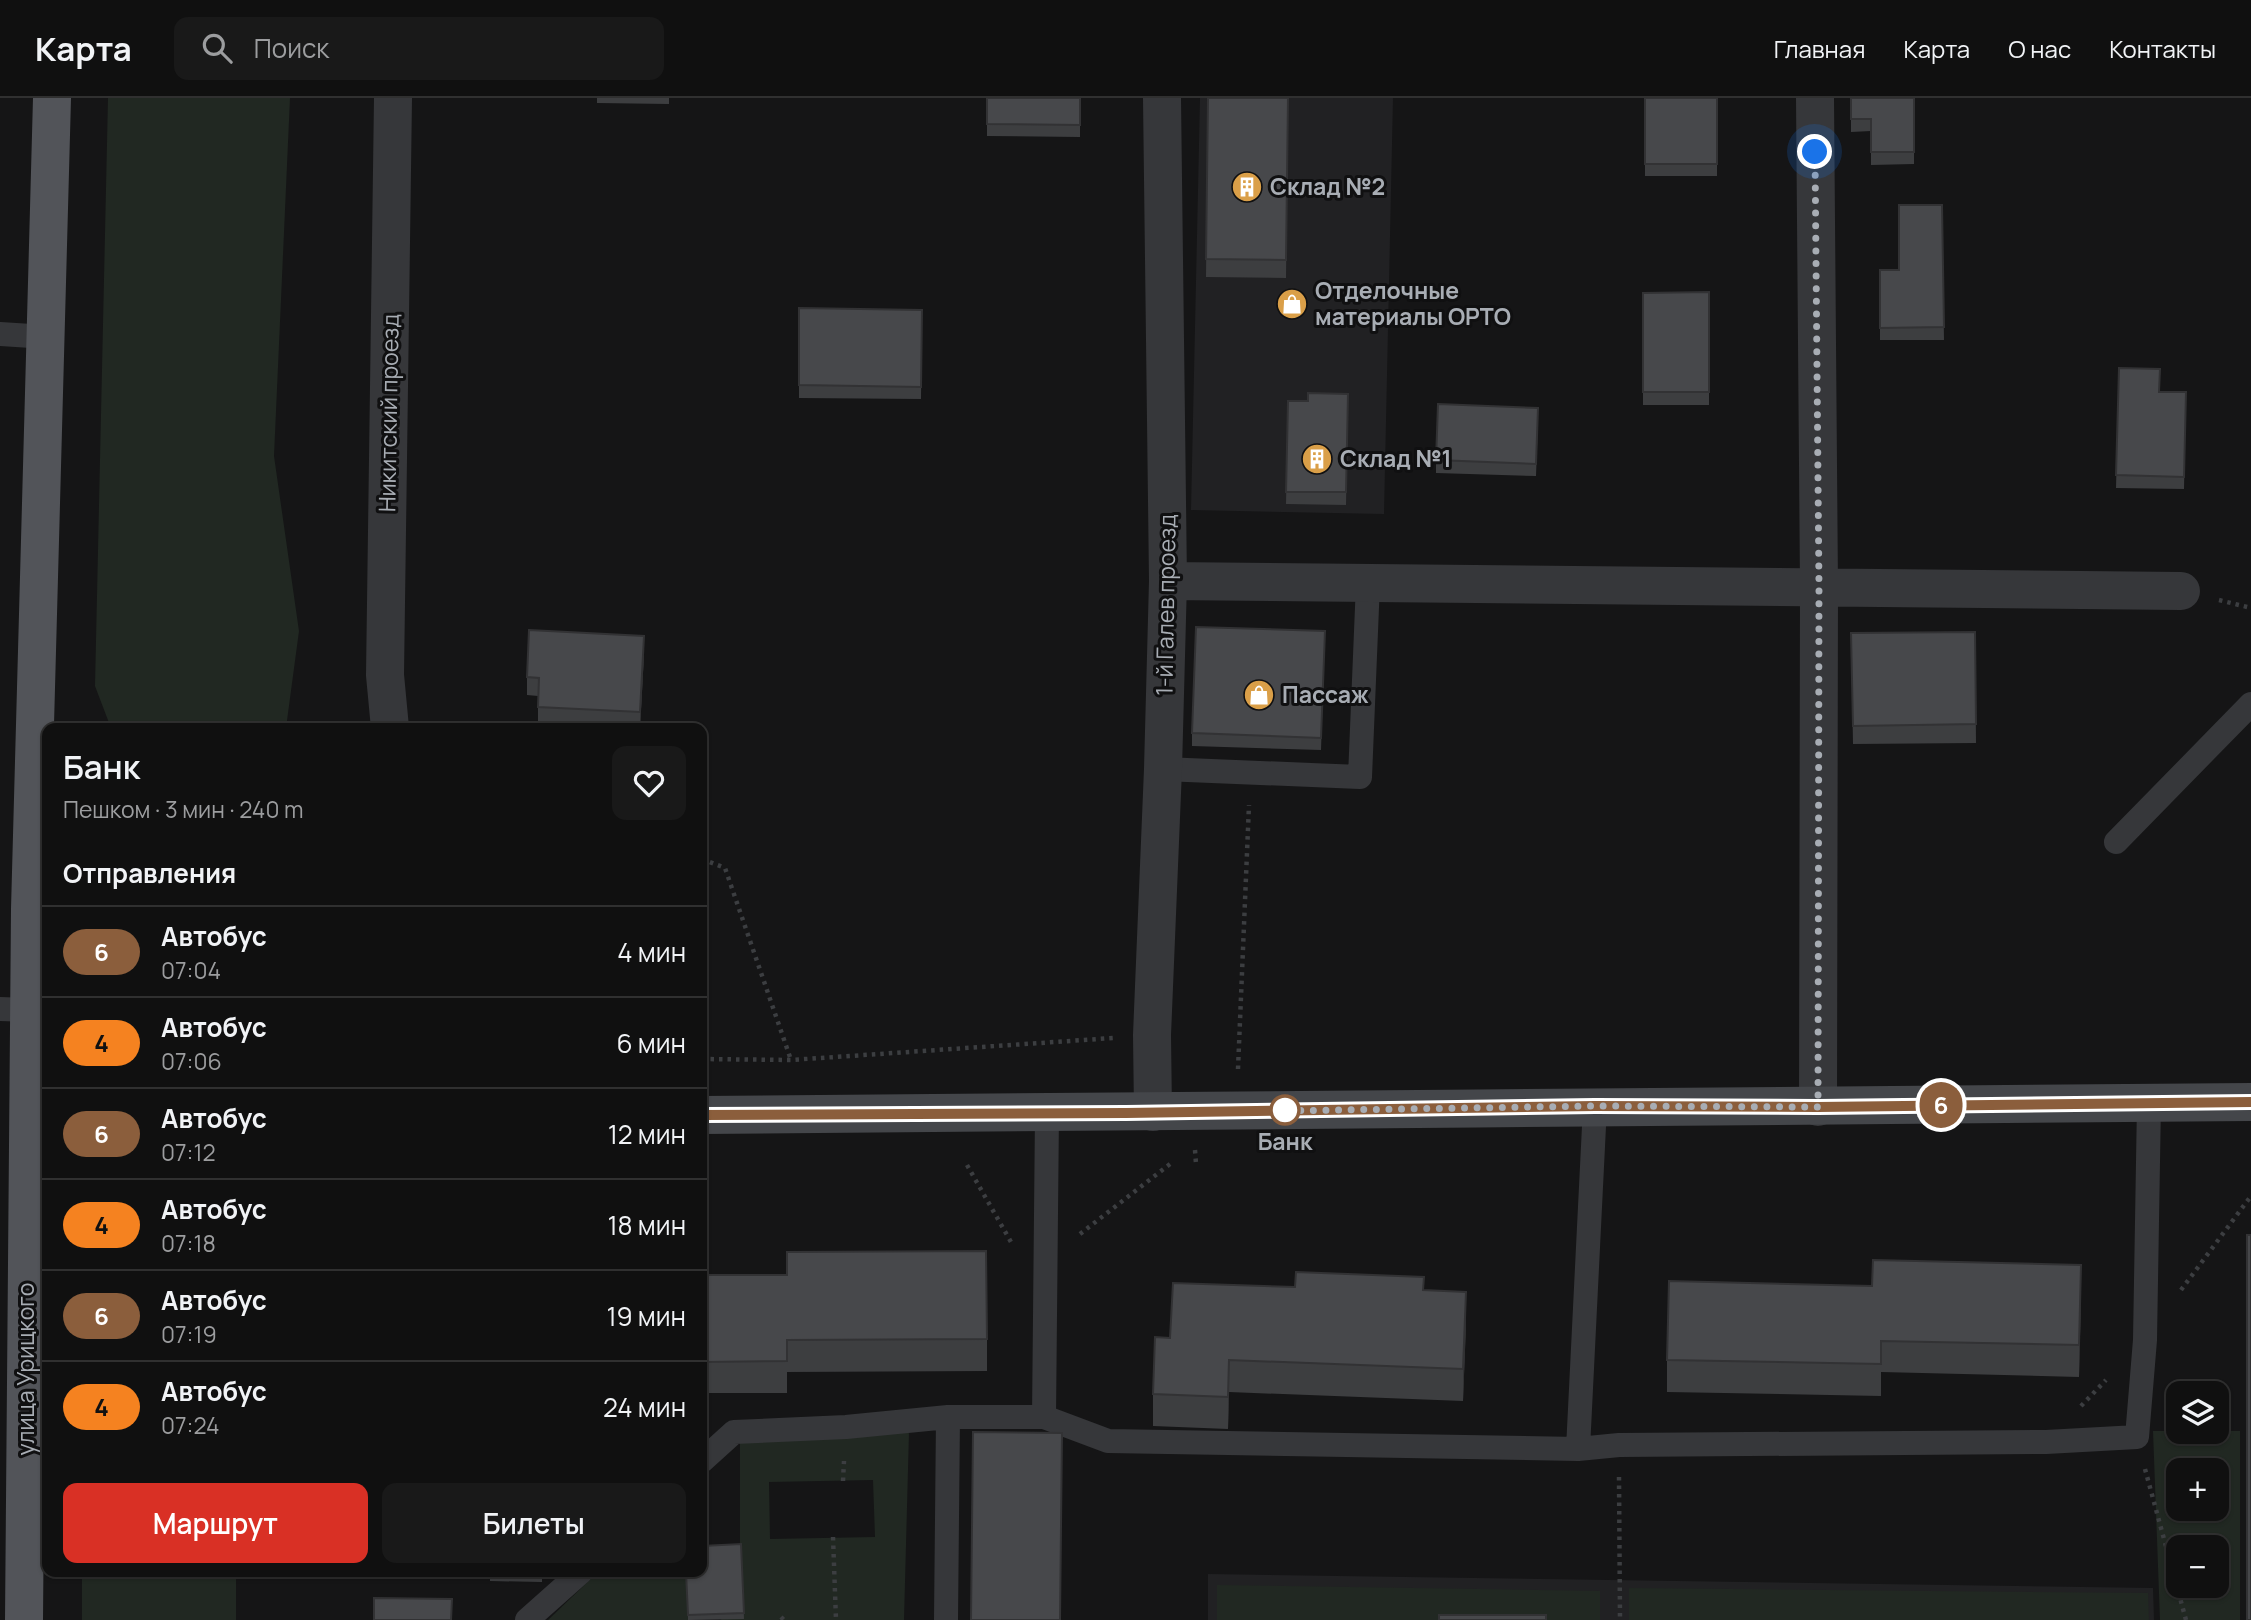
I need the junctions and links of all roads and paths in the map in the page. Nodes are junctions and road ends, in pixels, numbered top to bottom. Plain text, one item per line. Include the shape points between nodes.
1 (52, 98) edge
2 (393, 98) edge
3 (1162, 98) edge
4 (1815, 98) edge
5 (0, 334) edge
6 (47, 338) junction
7 (1168, 581) junction
8 (1368, 583) junction
9 (1819, 587) junction
10 (2181, 591) dead end
11 (2251, 704) edge
12 (390, 723) edge
13 (1163, 769) junction
14 (1250, 773) junction
15 (2116, 842) dead end
16 (707, 861) edge
17 (15, 1009) edge
18 (1152, 1035) junction
19 (707, 1059) edge
20 (791, 1060) junction
21 (1238, 1073) dead end
22 (2251, 1102) edge
23 (2148, 1103) junction
24 (1595, 1106) junction
25 (1818, 1107) junction
26 (1153, 1112) junction
27 (1047, 1113) junction
28 (707, 1115) edge
29 (38, 1118) edge
30 (1170, 1164) dead end
31 (967, 1165) dead end
32 (2251, 1196) edge
33 (1013, 1246) dead end
34 (1046, 1260) junction
35 (2145, 1340) junction
36 (948, 1417) junction
37 (1044, 1417) junction
38 (2137, 1437) junction
39 (2046, 1442) junction
40 (1619, 1446) junction
41 (1578, 1449) junction
42 (707, 1456) edge
43 (833, 1537) dead end
44 (574, 1577) edge
45 (24, 1620) edge
46 (527, 1620) edge
47 (836, 1620) edge
48 (946, 1620) edge
49 (1620, 1620) edge
50 (2186, 1620) edge

1 - 6 main road, улица Урицкого
2 - 12 street, Никитский проезд via 385,675
3 - 7 street, 1-й Галев проезд
4 - 9 street
5 - 6 lane
6 - 17 main road, улица Урицкого
7 - 8 street
7 - 13 street, 1-й Галев проезд
8 - 9 street
8 - 14 lane via 1360,778
9 - 10 street
9 - 25 street
11 - 15 lane
13 - 14 lane
13 - 18 street, 1-й Галев проезд
14 - 21 path
16 - 20 path via 725,868
17 - 29 main road, улица Урицкого
18 - 20 path
18 - 26 street, 1-й Галев проезд
19 - 20 path
22 - 23 main road
23 - 25 main road
23 - 35 lane
24 - 25 main road
24 - 26 main road
24 - 41 lane
26 - 27 main road
27 - 28 main road
27 - 34 lane
29 - 45 main road, улица Урицкого
30 - 34 path
31 - 33 path
32 - 35 path
34 - 37 lane
35 - 38 lane
35 - 39 path
36 - 37 lane
36 - 42 lane via 734,1432
36 - 48 lane
37 - 41 lane via 1108,1441
38 - 39 lane
38 - 50 path
39 - 40 lane
40 - 41 lane
40 - 49 path
43 - 47 path
44 - 46 lane

